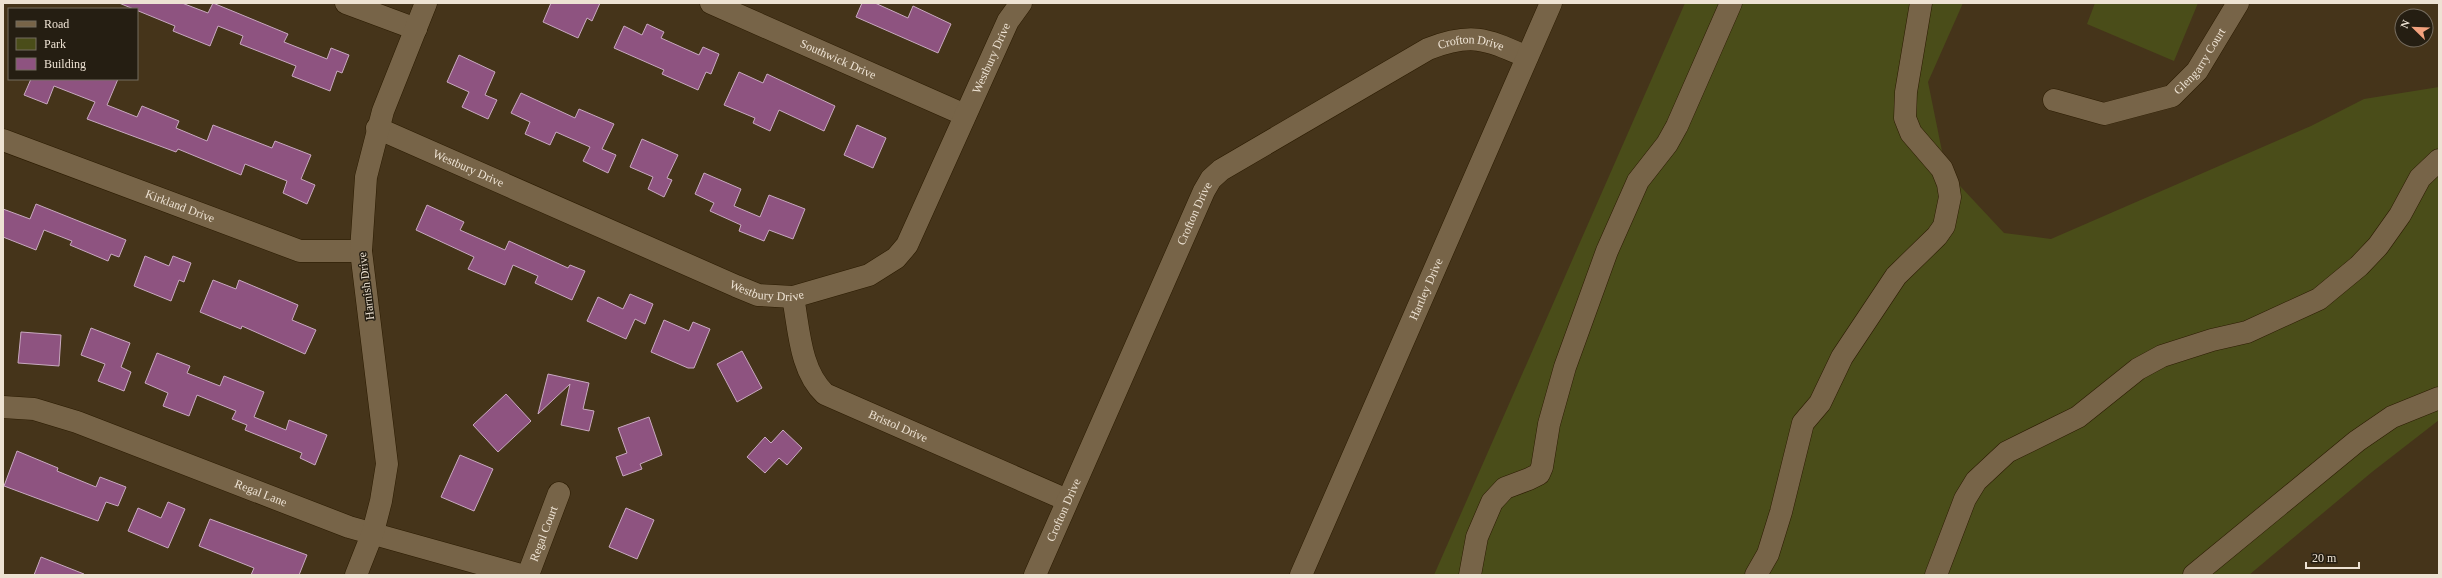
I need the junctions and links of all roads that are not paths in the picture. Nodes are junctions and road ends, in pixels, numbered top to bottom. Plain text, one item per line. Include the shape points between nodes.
1 (346, 3) edge
2 (426, 3) edge
3 (711, 3) edge
4 (1021, 3) edge
5 (1551, 3) edge
6 (1731, 3) edge
7 (1921, 3) edge
8 (2238, 3) edge
9 (416, 30) junction
10 (1527, 57) junction
11 (2054, 100) dead end
12 (964, 115) junction
13 (377, 128) junction
14 (3, 140) edge
15 (2439, 160) edge
16 (361, 251) junction
17 (793, 297) junction
18 (2439, 398) edge
19 (3, 407) edge
20 (559, 494) dead end
21 (1067, 500) junction
22 (373, 532) junction
23 (356, 575) edge
24 (520, 575) edge
25 (528, 575) edge
26 (1035, 575) edge
27 (1301, 575) edge
28 (1470, 575) edge
29 (1756, 575) edge
30 (1936, 575) edge
31 (2194, 575) edge

1 - 9 street
2 - 9 street, Harnish Drive
3 - 12 street, Southwick Drive
4 - 12 street, Westbury Drive via 1008,21
5 - 10 street, Hartley Drive
6 - 28 street via 1677,126 1667,144 1638,181 1606,251 1564,367 1539,474 1505,488 1492,502 1477,536
7 - 29 street via 1906,92 1905,118 1910,133 1942,169 1948,184 1950,197 1944,226 1896,276 1842,356 1820,403 1803,423 1777,525 1768,554
8 - 11 street, Glengarry Court via 2197,71 2172,96 2104,114
9 - 13 street, Harnish Drive
10 - 21 street, Crofton Drive via 1472,38 1451,40 1428,48 1221,170 1211,179 1200,198
10 - 27 street, Hartley Drive
12 - 17 street, Westbury Drive via 907,245 896,258 869,275
13 - 16 street, Harnish Drive via 366,177
13 - 17 street, Westbury Drive via 736,286 758,294
14 - 16 street, Kirkland Drive via 300,251
15 - 30 street via 2420,178 2378,246 2359,266 2319,299 2247,332 2162,356 2138,369 2078,417 2007,452 1976,481 1965,499
16 - 22 street, Harnish Drive via 387,464
17 - 21 street, Bristol Drive via 807,367 811,379 825,394
18 - 31 street via 2392,417 2357,440
19 - 22 street, Regal Lane via 34,409 77,422 349,527
20 - 25 street, Regal Court
21 - 26 street, Crofton Drive
22 - 23 street, Harnish Drive
22 - 24 street, Regal Lane via 397,542

